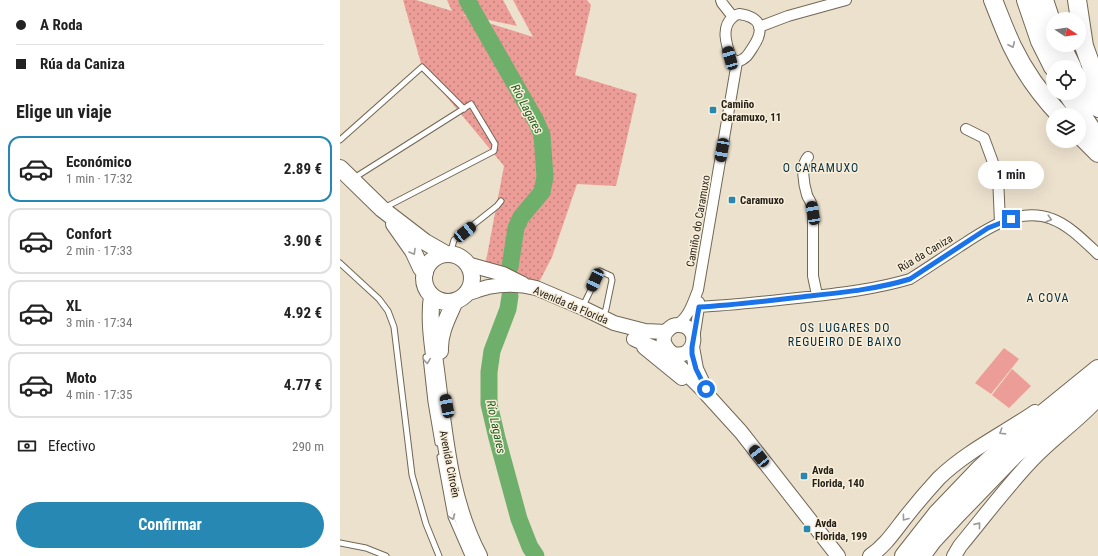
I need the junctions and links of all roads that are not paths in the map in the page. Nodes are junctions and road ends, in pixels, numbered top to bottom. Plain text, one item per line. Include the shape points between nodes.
1 (721, 0) edge
2 (846, 0) edge
3 (993, 0) edge
4 (1026, 0) edge
5 (1044, 0) edge
6 (1077, 0) edge
7 (1048, 12) edge
8 (733, 17) junction
9 (759, 27) junction
10 (1050, 60) edge
11 (737, 62) junction
12 (1098, 85) edge
13 (1086, 90) edge
14 (1072, 100) edge
15 (1053, 108) edge
16 (1098, 108) edge
17 (464, 109) junction
18 (966, 129) dead end
19 (1098, 139) edge
20 (340, 140) edge
21 (1086, 141) edge
22 (1098, 153) edge
23 (808, 158) dead end
24 (346, 174) edge
25 (501, 201) dead end
26 (382, 209) junction
27 (1000, 223) junction
28 (448, 254) junction
29 (1098, 254) edge
30 (340, 263) edge
31 (467, 264) junction
32 (424, 273) junction
33 (504, 280) junction
34 (698, 290) junction
35 (817, 296) junction
36 (461, 298) junction
37 (699, 307) junction
38 (583, 308) junction
39 (429, 310) junction
40 (608, 320) junction
41 (671, 328) junction
42 (634, 339) junction
43 (693, 343) junction
44 (426, 351) dead end
45 (672, 354) junction
46 (1096, 385) edge
47 (710, 399) junction
48 (954, 511) junction
49 (340, 544) edge
50 (836, 554) edge
51 (386, 556) edge
52 (439, 556) edge
53 (468, 556) edge
54 (479, 556) edge
55 (489, 556) edge
56 (850, 556) edge
57 (870, 556) edge
58 (904, 556) edge
59 (907, 556) edge
60 (921, 556) edge
61 (927, 556) edge
62 (954, 556) edge

1 - 8 street
2 - 9 street
3 -> 15 highway via 1019,60
4 - 10 highway
5 - 7 highway
6 - 12 highway via 1084,46
8 - 9 street via 739,14 753,17
8 - 11 street via 725,31 730,58
9 - 11 street via 760,34 745,60
11 - 34 street, Camiño do Caramuxo
13 - 16 highway
14 - 19 highway
17 - 20 lane via 422,67
17 - 24 lane
17 - 26 lane via 471,104 496,144 494,151
18 - 27 street via 984,138 998,176
21 - 22 highway
23 - 35 street via 805,160 804,174 813,213 813,276
24 - 26 main road
25 - 28 lane via 454,240
26 - 28 main road via 425,242
26 -> 32 main road, Avenida Citroën via 413,251
27 -> 29 street, Rúa da Caniza via 1026,216 1052,219 1080,237
27 - 35 street, Rúa da Caniza via 988,228 910,279 875,288
28 - 31 main road via 463,259
28 - 32 main road via 432,260
30 - 52 lane via 380,299 394,327 412,475 426,524
31 - 33 main road, Avenida da Florida
31 - 36 main road via 472,280 470,288
32 - 39 main road, Avenida Citroën
33 - 36 main road, Avenida da Florida
33 - 38 main road, Avenida da Florida via 536,288
34 - 37 street, Camiño do Caramuxo
34 - 41 street, Camiño do Caramuxo via 688,314 681,323
35 - 37 street, Rúa da Caniza
36 - 39 main road via 447,302 439,301
36 - 55 main road via 445,324 440,343 445,391 467,505
37 - 43 street, Camiño do Caramuxo
38 - 40 main road, Avenida da Florida
38 - 40 lane via 600,271 611,276 606,309
39 - 54 main road, Avenida Citroën via 446,451 459,507
40 - 41 main road, Avenida da Florida via 645,331
40 - 42 main road, Avenida da Florida
41 - 43 main road via 682,325 688,328 692,333
41 - 45 main road via 664,338 664,344
42 - 45 main road, Avenida da Florida
42 - 47 main road, Avenida da Florida
43 - 45 main road via 687,353
43 - 47 main road, Avenida da Florida via 692,354 696,369
44 -> 53 lane via 431,402 451,517
45 - 47 main road, Avenida da Florida via 677,364
46 - 48 highway via 1015,454
46 -> 57 main road via 1078,382 961,460 940,477 888,541
46 - 58 highway via 1013,438 937,514
46 - 61 highway via 1060,428 1004,475
62 -> 46 main road via 1033,459 1081,417
47 - 50 main road, Avenida da Florida via 740,432
48 - 59 highway
48 - 60 highway
49 - 51 lane via 366,548
50 - 56 main road

